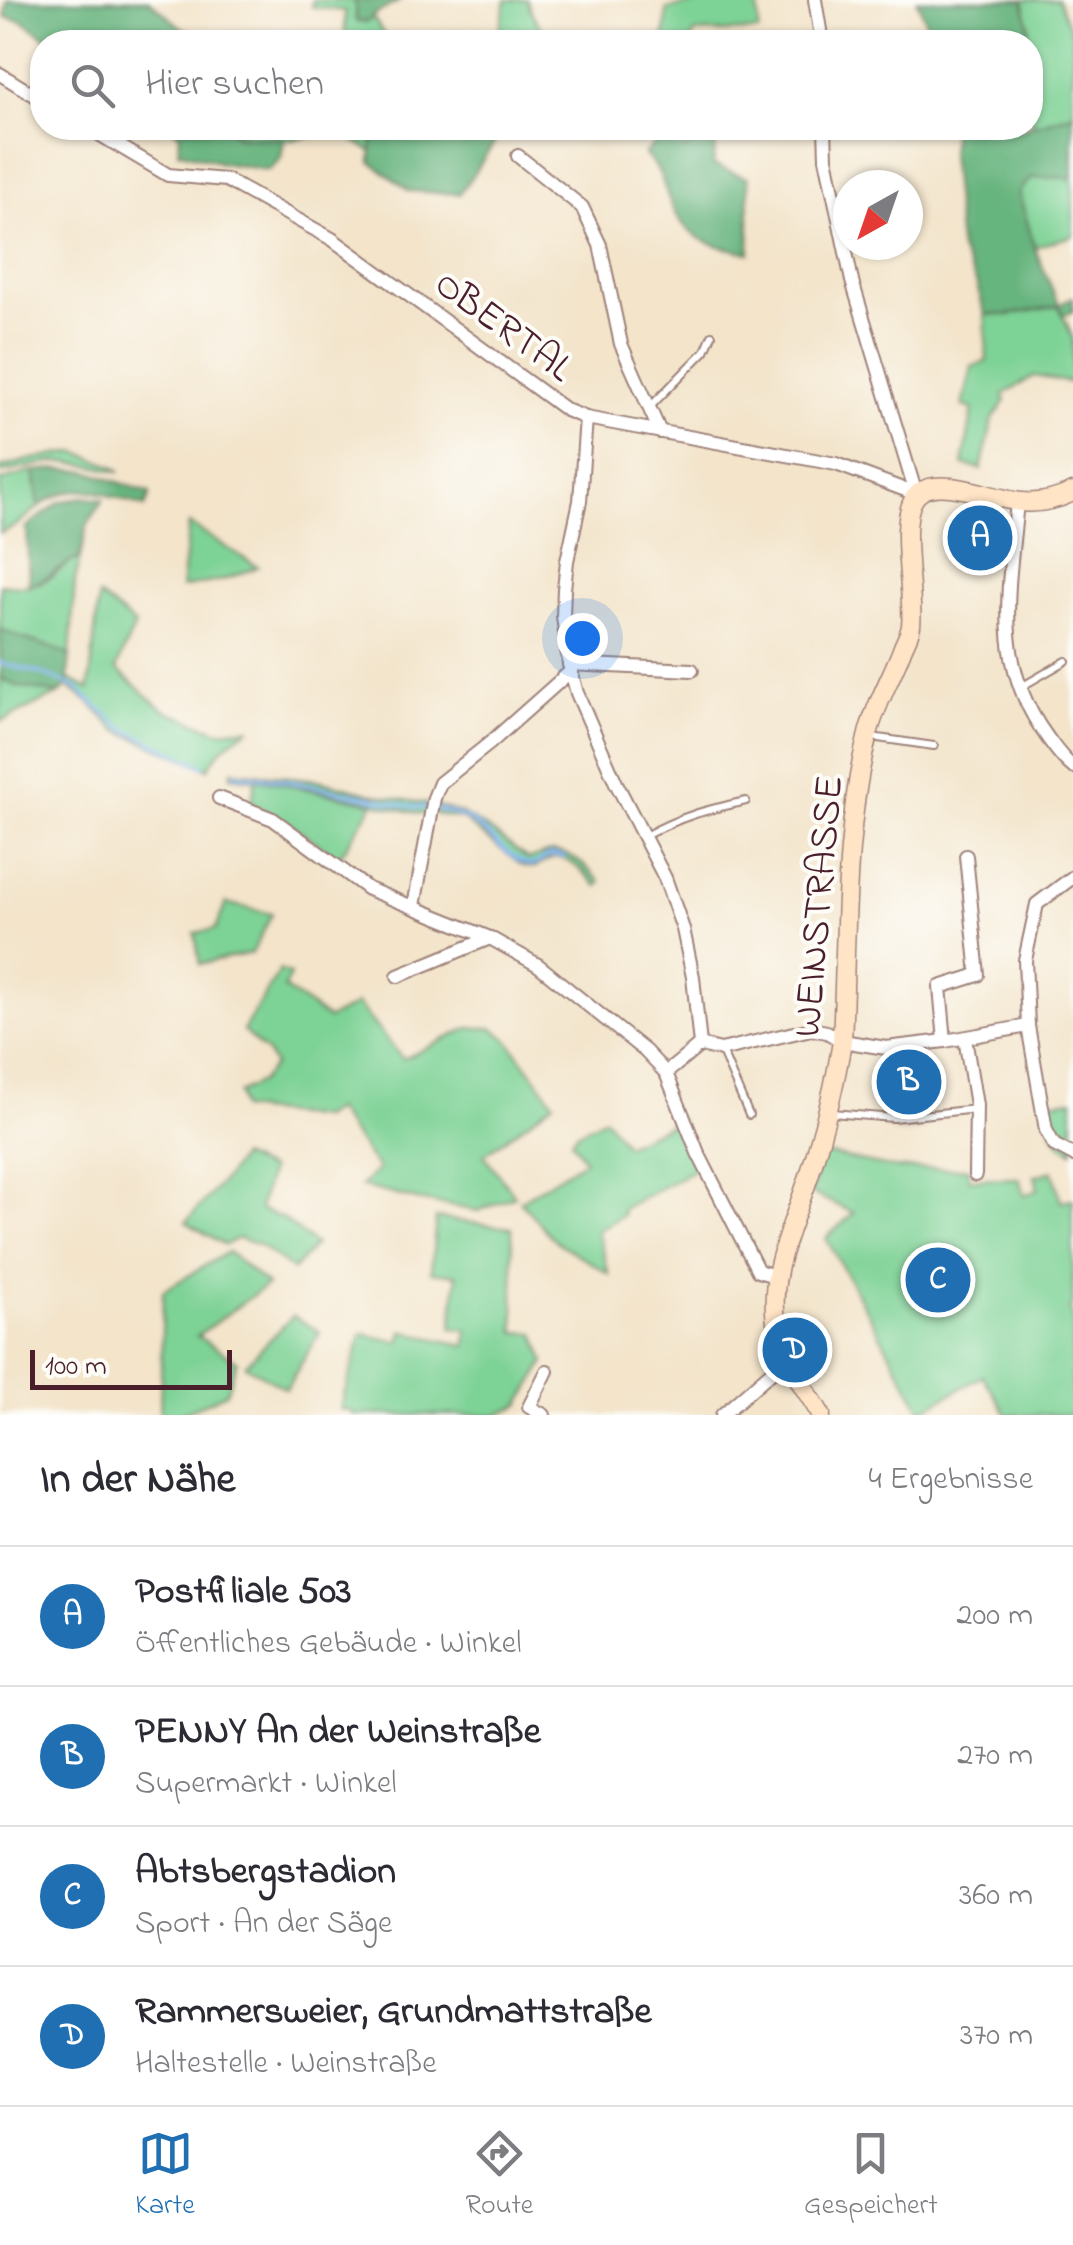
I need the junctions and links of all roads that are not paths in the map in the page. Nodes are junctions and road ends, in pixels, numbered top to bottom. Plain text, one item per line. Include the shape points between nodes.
1 (815, 0) edge
2 (820, 30) edge
3 (0, 74) edge
4 (30, 93) edge
5 (110, 140) edge
6 (826, 140) edge
7 (518, 156) dead end
8 (712, 336) dead end
9 (648, 409) junction
10 (586, 418) junction
11 (660, 432) junction
12 (1073, 492) edge
13 (916, 494) junction
14 (1017, 502) junction
15 (1066, 661) dead end
16 (570, 667) junction
17 (692, 670) dead end
18 (1020, 688) junction
19 (867, 736) junction
20 (934, 746) dead end
21 (1073, 767) edge
22 (219, 798) dead end
23 (746, 801) dead end
24 (644, 836) junction
25 (966, 856) dead end
26 (1073, 878) edge
27 (414, 906) junction
28 (490, 938) junction
29 (398, 976) dead end
30 (1028, 1026) junction
31 (964, 1038) junction
32 (842, 1040) junction
33 (945, 1041) junction
34 (700, 1045) junction
35 (721, 1050) junction
36 (666, 1073) junction
37 (976, 1109) junction
38 (825, 1113) junction
39 (749, 1115) dead end
40 (1073, 1155) edge
41 (974, 1175) dead end
42 (775, 1276) junction
43 (787, 1358) junction
44 (547, 1371) dead end
45 (544, 1415) edge
46 (722, 1415) edge
47 (822, 1415) edge

1 - 2 street
3 - 4 street
5 - 10 street, OBERTAL via 168,174 226,180 332,238 566,410
6 - 13 street via 852,281
7 - 9 street via 582,206 600,245 621,344
8 - 9 lane
9 - 11 street
10 - 11 street, OBERTAL
10 - 16 street via 564,589
11 - 13 street, OBERTAL via 836,464
12 - 14 street
13 - 14 street via 943,486
13 - 19 street, WEINSTRASSE via 906,536 911,627
14 - 18 street via 1007,608
15 - 18 lane
16 - 17 street
16 - 24 street
16 - 27 street via 440,783
18 - 21 street via 1031,716
19 - 20 lane
19 - 32 street, WEINSTRASSE via 852,828
22 - 27 street via 273,819 368,889
23 - 24 lane via 693,812
24 - 34 street via 683,929
25 - 33 street via 978,974 940,987
26 - 30 street via 1036,904 1025,960
27 - 28 street
28 - 29 street
28 - 36 street via 538,965
30 - 31 street
30 - 40 street via 1046,1130 1054,1145
31 - 33 street
31 - 37 street
32 - 33 street via 886,1048
32 - 35 street via 811,1029
32 - 38 street, WEINSTRASSE
34 - 35 street
34 - 36 street
35 - 39 lane
36 - 42 street via 747,1252 758,1271
37 - 38 lane via 894,1118
37 - 41 street
38 - 42 street, WEINSTRASSE
42 - 43 street, WEINSTRASSE via 778,1335
43 - 46 street
43 - 47 street, WEINSTRASSE
44 - 45 street via 530,1408

